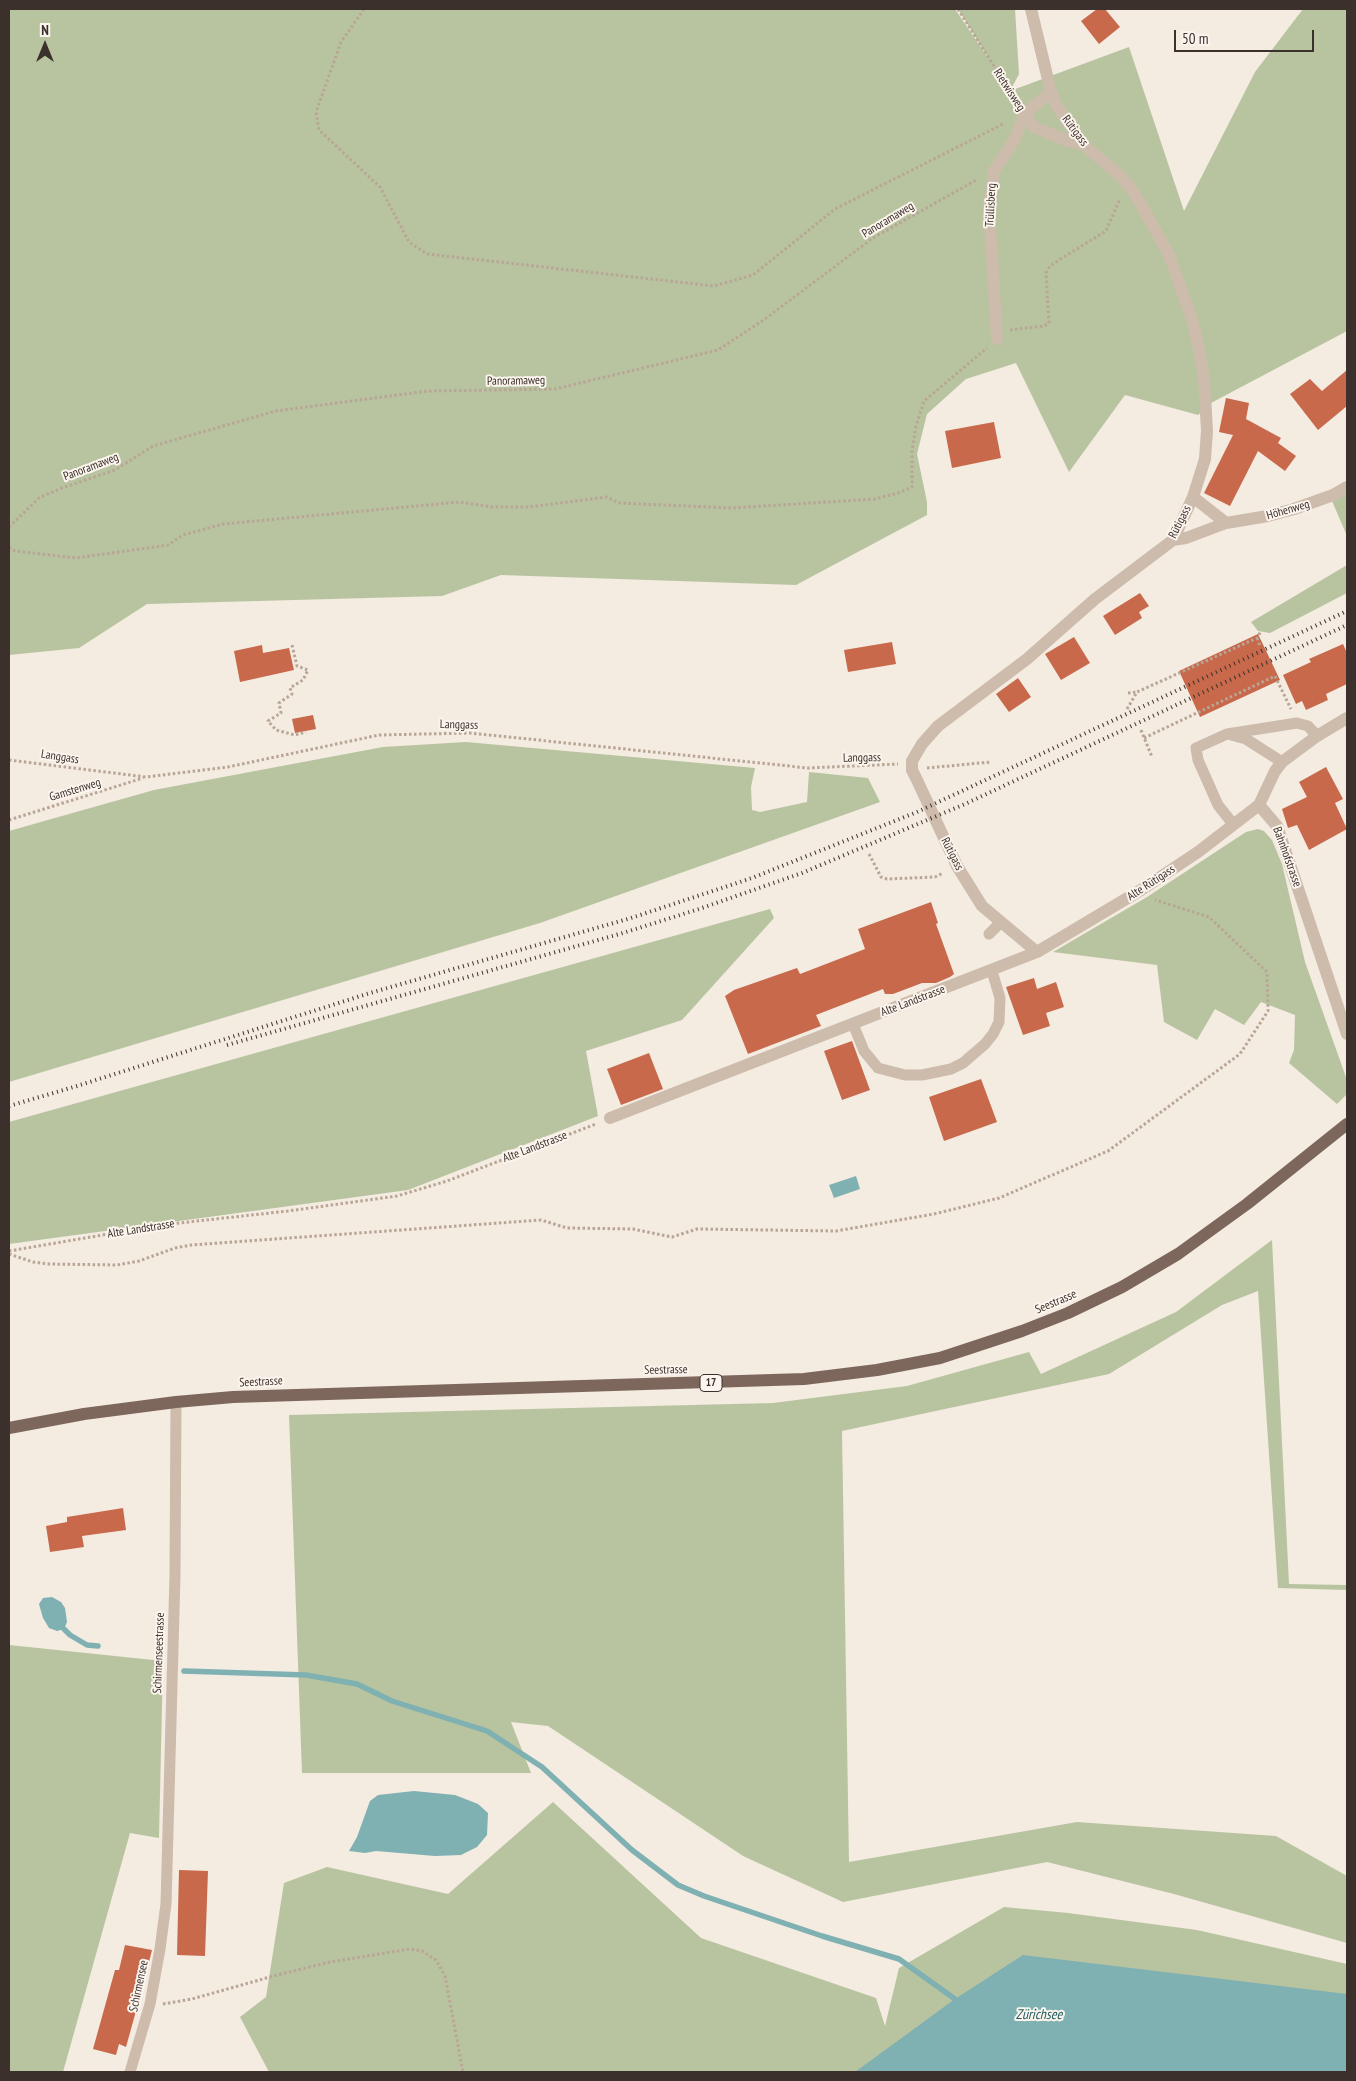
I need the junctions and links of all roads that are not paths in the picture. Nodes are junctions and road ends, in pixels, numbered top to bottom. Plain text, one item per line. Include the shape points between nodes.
1 (1031, 9) edge
2 (1051, 92) junction
3 (1025, 113) junction
4 (1082, 144) junction
5 (998, 339) road end
6 (1347, 487) edge
7 (1193, 497) junction
8 (1226, 523) junction
9 (1173, 540) junction
10 (1347, 718) edge
11 (1227, 734) junction
12 (1317, 736) junction
13 (1282, 762) junction
14 (1259, 805) junction
15 (1233, 824) junction
16 (1000, 923) junction
17 (989, 934) dead end
18 (1037, 952) junction
19 (992, 971) junction
20 (853, 1024) junction
21 (1347, 1034) edge
22 (610, 1118) road end
23 (1347, 1124) edge
24 (176, 1402) junction
25 (9, 1428) edge
26 (166, 1904) joint
27 (130, 2072) edge

1 - 2 street, Rütigass
2 - 3 street, Trüllisberg
2 - 4 street, Rütigass
3 - 4 street, Rietwisweg via 1034,127
3 - 5 street, Trüllisberg via 1015,138 994,171 989,208
4 - 7 street, Rütigass via 1117,173 1144,208 1169,255 1192,319 1204,378 1207,431 1205,459
6 - 8 street, Höhenweg via 1294,509
7 - 8 street
7 - 9 street, Rütigass
8 - 9 street, Höhenweg
9 - 16 street, Rütigass via 1095,599 1027,659 938,726 912,761 912,770 953,857 982,906
10 - 12 street
11 - 12 lane via 1297,723 1308,726
11 - 13 lane via 1246,739
11 - 15 lane via 1196,748 1218,805
12 - 13 street
13 - 14 street
14 - 15 street, Alte Rütigass
14 - 21 street, Bahnhofstrasse via 1277,826
15 - 18 street, Alte Rütigass via 1141,890
16 - 17 lane
16 - 18 street, Rütigass
18 - 19 street, Alte Landstrasse
19 - 20 street, Alte Landstrasse
19 - 20 lane via 1000,998 998,1022 985,1044 952,1068 922,1075 905,1075 878,1068 864,1051
20 - 22 street, Alte Landstrasse
23 - 24 main road, Seestrasse / 17 via 1178,1254 1122,1287 1022,1331 940,1358 804,1379 300,1394
24 - 25 main road, Seestrasse / 17
24 - 26 lane, Schirmenseestrasse via 176,1575
26 - 27 lane, Schirmensee via 150,2004

